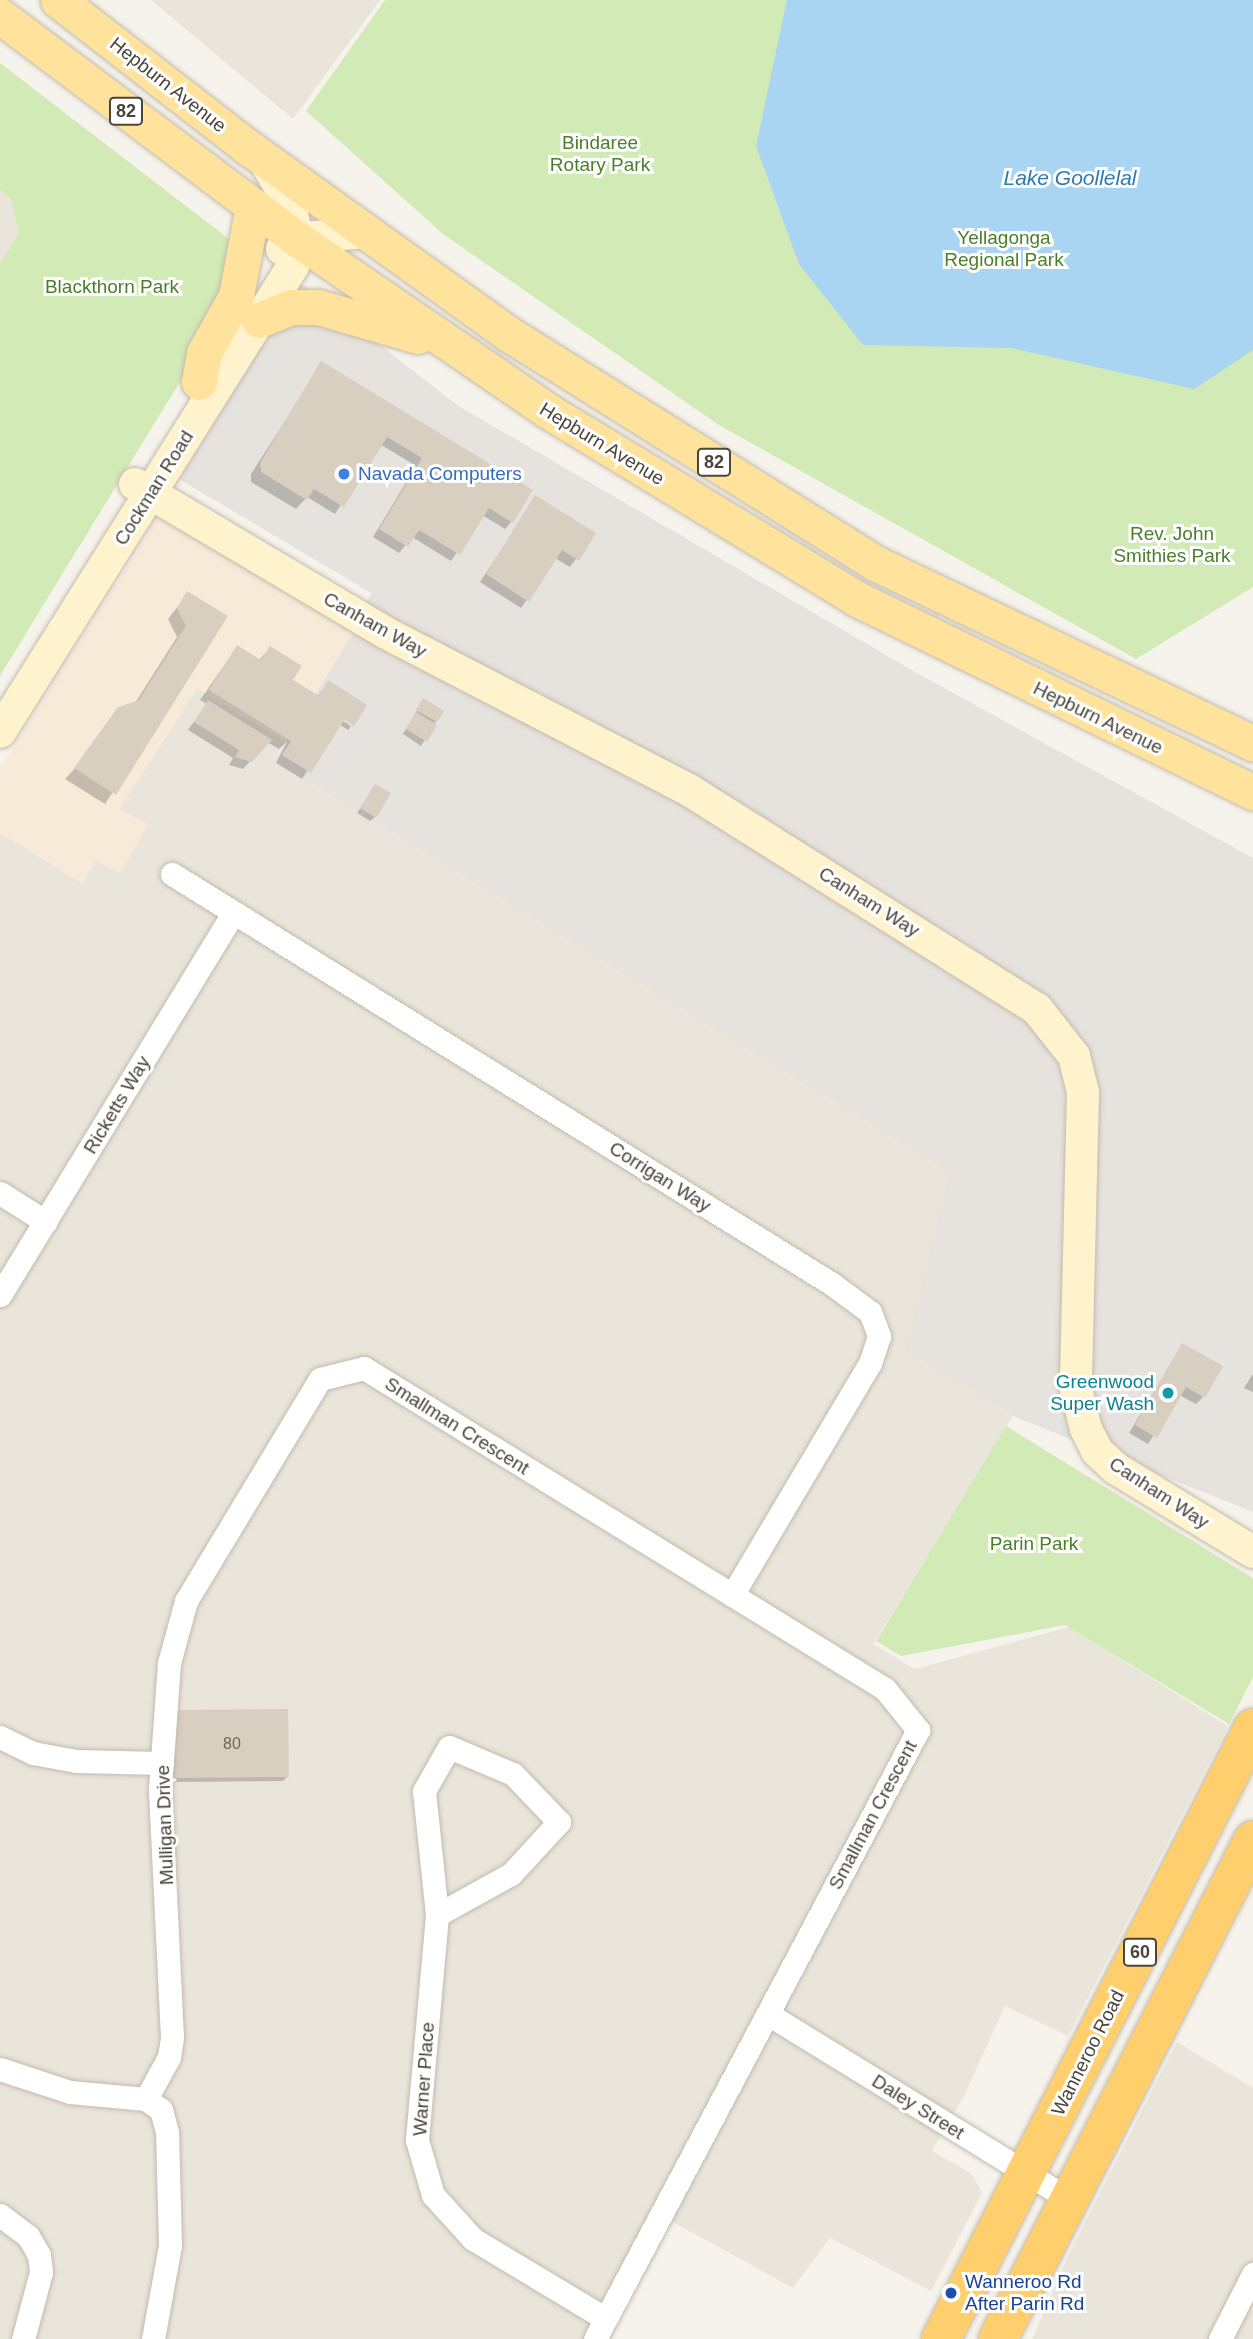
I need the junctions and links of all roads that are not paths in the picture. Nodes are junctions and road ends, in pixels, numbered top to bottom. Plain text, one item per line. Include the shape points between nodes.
1 (58, 0) edge
2 (0, 16) edge
3 (262, 156) junction
4 (253, 206) junction
5 (364, 232) junction
6 (297, 239) junction
7 (259, 320) junction
8 (442, 342) junction
9 (198, 382) junction
10 (148, 480) junction
11 (0, 701) edge
12 (0, 732) edge
13 (1253, 743) edge
14 (1253, 792) edge
15 (172, 874) dead end
16 (233, 913) junction
17 (0, 1193) edge
18 (46, 1222) junction
19 (0, 1295) edge
20 (364, 1368) joint
21 (1253, 1530) edge
22 (1253, 1552) edge
23 (732, 1595) junction
24 (1253, 1728) edge
25 (0, 1737) edge
26 (162, 1763) junction
27 (1253, 1840) edge
28 (437, 1915) junction
29 (768, 2014) junction
30 (0, 2069) edge
31 (146, 2099) junction
32 (1026, 2174) junction
33 (1070, 2200) junction
34 (0, 2215) edge
35 (1253, 2274) edge
36 (606, 2319) junction
37 (23, 2339) edge
38 (153, 2339) edge
39 (595, 2339) edge
40 (941, 2339) edge
41 (998, 2339) edge
42 (1220, 2339) edge

1 - 3 main road, Hepburn Avenue / 82
2 - 4 main road, Hepburn Avenue / 82
3 - 5 main road, Hepburn Avenue / 82
3 - 6 main road, Cockman Road via 290,204
4 - 6 main road, Hepburn Avenue / 82
4 - 9 main road via 236,296 204,353
5 - 6 main road
5 - 13 main road, Hepburn Avenue / 82 via 512,336 875,563
6 - 7 main road, Cockman Road via 293,266
6 - 8 main road, Hepburn Avenue / 82
6 - 9 main road, Cockman Road via 275,255
7 - 8 main road via 292,307 318,307
7 - 10 main road, Cockman Road
8 - 14 main road, Hepburn Avenue / 82 via 857,599
9 - 10 main road, Cockman Road
10 - 11 main road, Cockman Road
10 - 12 main road, Cockman Road
10 - 21 main road, Canham Way via 375,607 695,773 1047,994 1084,1042 1104,1102 1095,1377 1105,1426 1130,1458
10 - 22 main road, Canham Way via 386,634 688,790 1037,1009 1074,1056 1083,1092 1076,1390 1086,1429 1097,1451 1115,1468
15 - 16 street, Corrigan Way
16 - 18 street, Ricketts Way
16 - 23 street, Corrigan Way via 832,1284 870,1312 879,1336 870,1363
17 - 18 street
18 - 19 street, Ricketts Way
20 - 23 street, Smallman Crescent
20 - 26 street, Mulligan Drive via 320,1379 186,1601 169,1663
23 - 29 street, Smallman Crescent via 885,1689 918,1730
24 - 32 highway, Wanneroo Road / 60
25 - 26 street via 33,1753 76,1761
26 - 31 street, Mulligan Drive via 172,2037 169,2057
27 - 33 highway, 60
28 - 28 street, Warner Place via 424,1791 449,1747 513,1774 559,1822 511,1874
28 - 36 street, Warner Place via 417,2140 433,2195 473,2239
29 - 32 street, Daley Street
29 - 36 street, Smallman Crescent
30 - 31 street via 70,2092
31 - 38 street via 161,2110 167,2132 170,2188 170,2245
32 - 33 street, Daley Street
32 - 40 highway, Wanneroo Road / 60
33 - 41 highway, 60
34 - 37 street via 28,2236 39,2255 41,2272
35 - 42 street
36 - 39 street, Smallman Crescent

